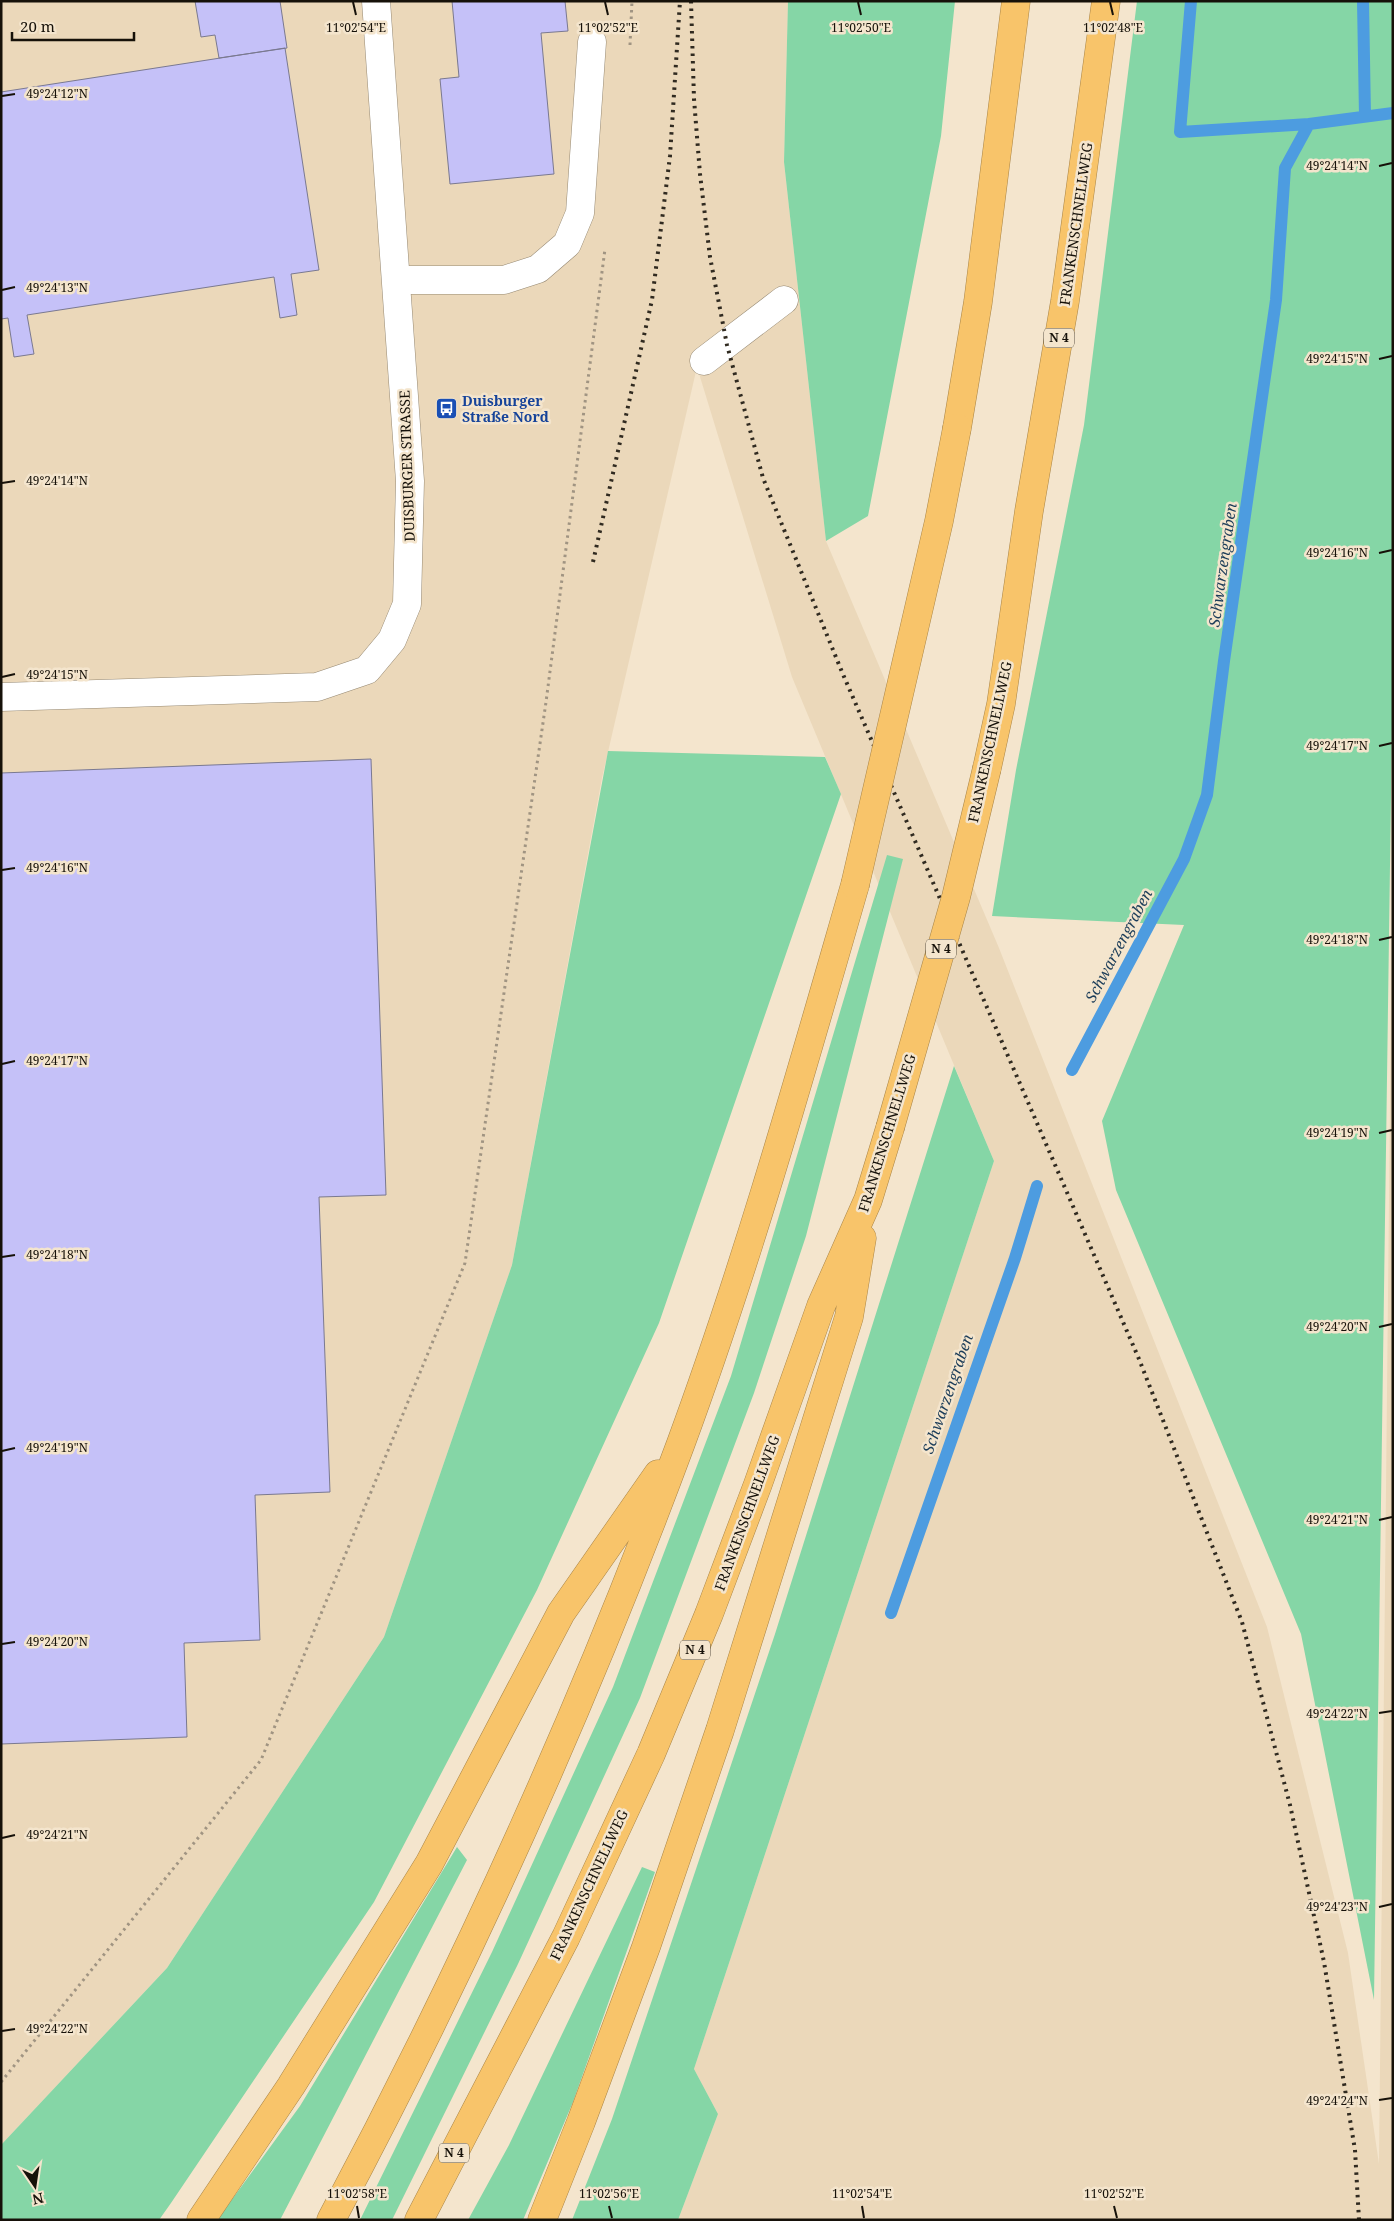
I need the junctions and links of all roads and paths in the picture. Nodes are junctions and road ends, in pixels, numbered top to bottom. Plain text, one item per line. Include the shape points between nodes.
1 (376, 1) edge
2 (632, 1) edge
3 (1016, 1) edge
4 (1106, 1) edge
5 (592, 42) dead end
6 (629, 48) dead end
7 (606, 242) dead end
8 (396, 280) junction
9 (784, 300) dead end
10 (704, 361) dead end
11 (1, 697) edge
12 (868, 1200) junction
13 (682, 1440) junction
14 (1, 2082) edge
15 (201, 2220) edge
16 (331, 2220) edge
17 (419, 2220) edge
18 (542, 2220) edge

1 - 8 street, DUISBURGER STRASSE
2 - 6 path
3 - 13 highway, bridge via 978,302 957,428 922,597 855,885 746,1250
4 - 12 highway, FRANKENSCHNELLWEG / N 4, bridge via 1066,301 989,759 956,897
5 - 8 street via 580,213 567,244 538,268 504,280
7 - 14 path via 547,692 465,1263 261,1760
8 - 11 street, DUISBURGER STRASSE via 410,481 407,604 392,640 367,670 317,688
9 - 10 street
12 - 17 highway, FRANKENSCHNELLWEG / N 4 via 821,1306 710,1614 651,1754 566,1938
12 - 18 highway via 849,1317 720,1730 636,1975
13 - 15 highway via 561,1613 429,1864 291,2086
13 - 16 highway via 594,1666 508,1862 421,2045

